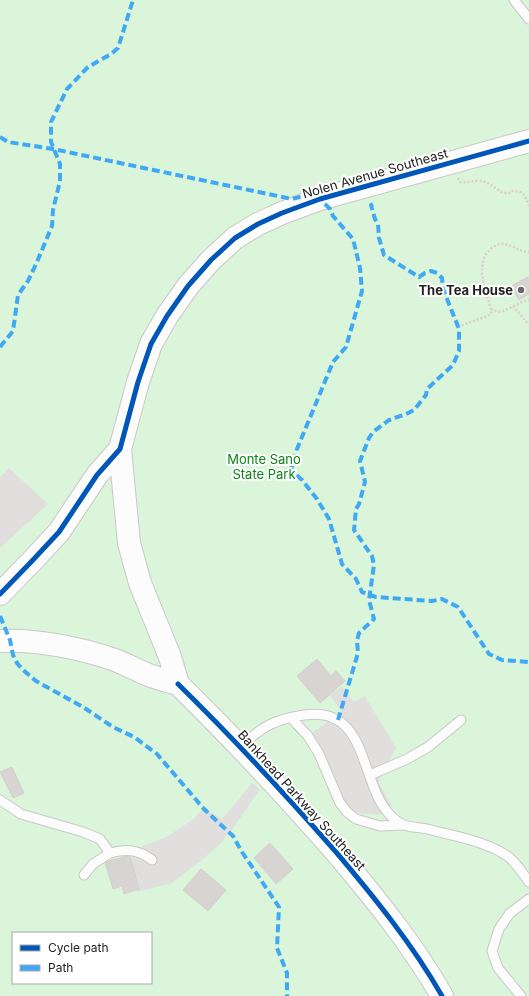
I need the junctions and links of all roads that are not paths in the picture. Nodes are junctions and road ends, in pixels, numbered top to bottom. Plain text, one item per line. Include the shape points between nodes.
1 (514, 0) edge
2 (529, 19) edge
3 (529, 141) edge
4 (120, 449) junction
5 (0, 594) edge
6 (0, 641) edge
7 (178, 684) junction
8 (291, 718) junction
9 (461, 720) dead end
10 (240, 747) junction
11 (370, 775) junction
12 (0, 800) edge
13 (402, 824) junction
14 (110, 853) junction
15 (152, 860) dead end
16 (84, 875) dead end
17 (529, 882) edge
18 (529, 899) edge
19 (442, 996) edge
20 (521, 996) edge

1 - 2 lane
3 - 4 street, Nolen Avenue Southeast via 314,201 258,224 235,238 188,286 151,344
4 - 5 street, Nolen Avenue Southeast via 97,475 59,532
4 - 7 street, Nolen Avenue Southeast via 129,543 140,583 170,657
6 - 7 street, Bankhead Parkway Southeast via 38,643 81,650
7 - 10 street, Bankhead Parkway Southeast
8 - 10 lane via 262,728
8 - 11 lane via 310,714 326,715 343,723 355,740
8 - 13 lane via 308,736 319,754 340,803 347,812 356,819 380,826
9 - 11 lane via 428,747
10 - 19 street, Bankhead Parkway Southeast via 359,879 432,978
11 - 13 lane via 378,799 389,815
12 - 14 lane via 21,814 100,839
13 - 17 lane via 492,848 509,858
14 - 15 lane via 121,850 135,851
14 - 16 lane
18 - 20 lane via 510,913 499,929 492,951 498,968

